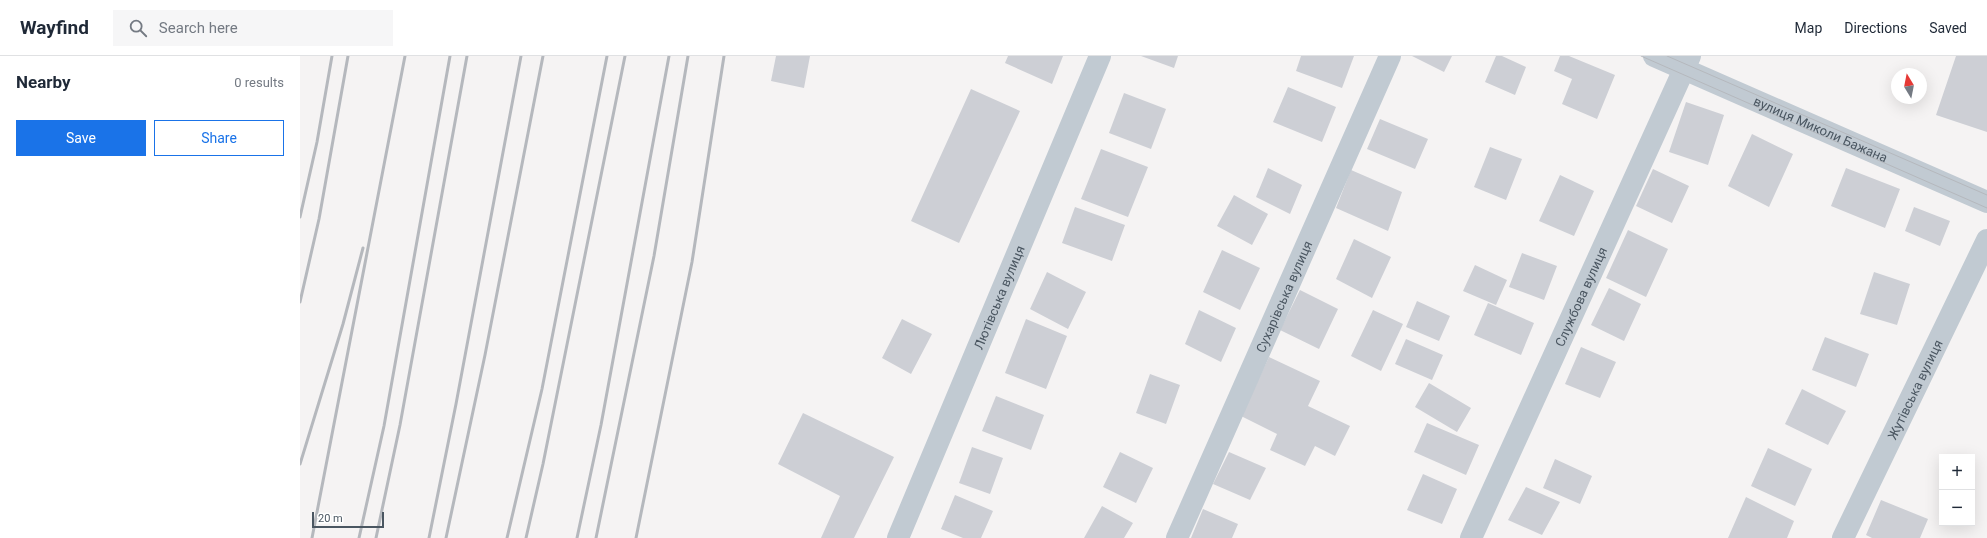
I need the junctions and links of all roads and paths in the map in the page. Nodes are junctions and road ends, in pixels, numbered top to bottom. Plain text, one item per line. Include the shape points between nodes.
1 (1100, 56) edge
2 (1390, 56) edge
3 (1654, 56) edge
4 (1687, 63) edge
5 (1987, 202) edge
6 (1987, 240) edge
7 (898, 538) edge
8 (1177, 538) edge
9 (1471, 538) edge
10 (1843, 538) edge

1 - 7 street, Лютівська вулиця
2 - 8 street, Сухарівська вулиця
3 - 4 street, вулиця Миколи Бажана
4 - 5 street, вулиця Миколи Бажана
4 - 9 street, Службова вулиця
6 - 10 street, Жутівська вулиця

